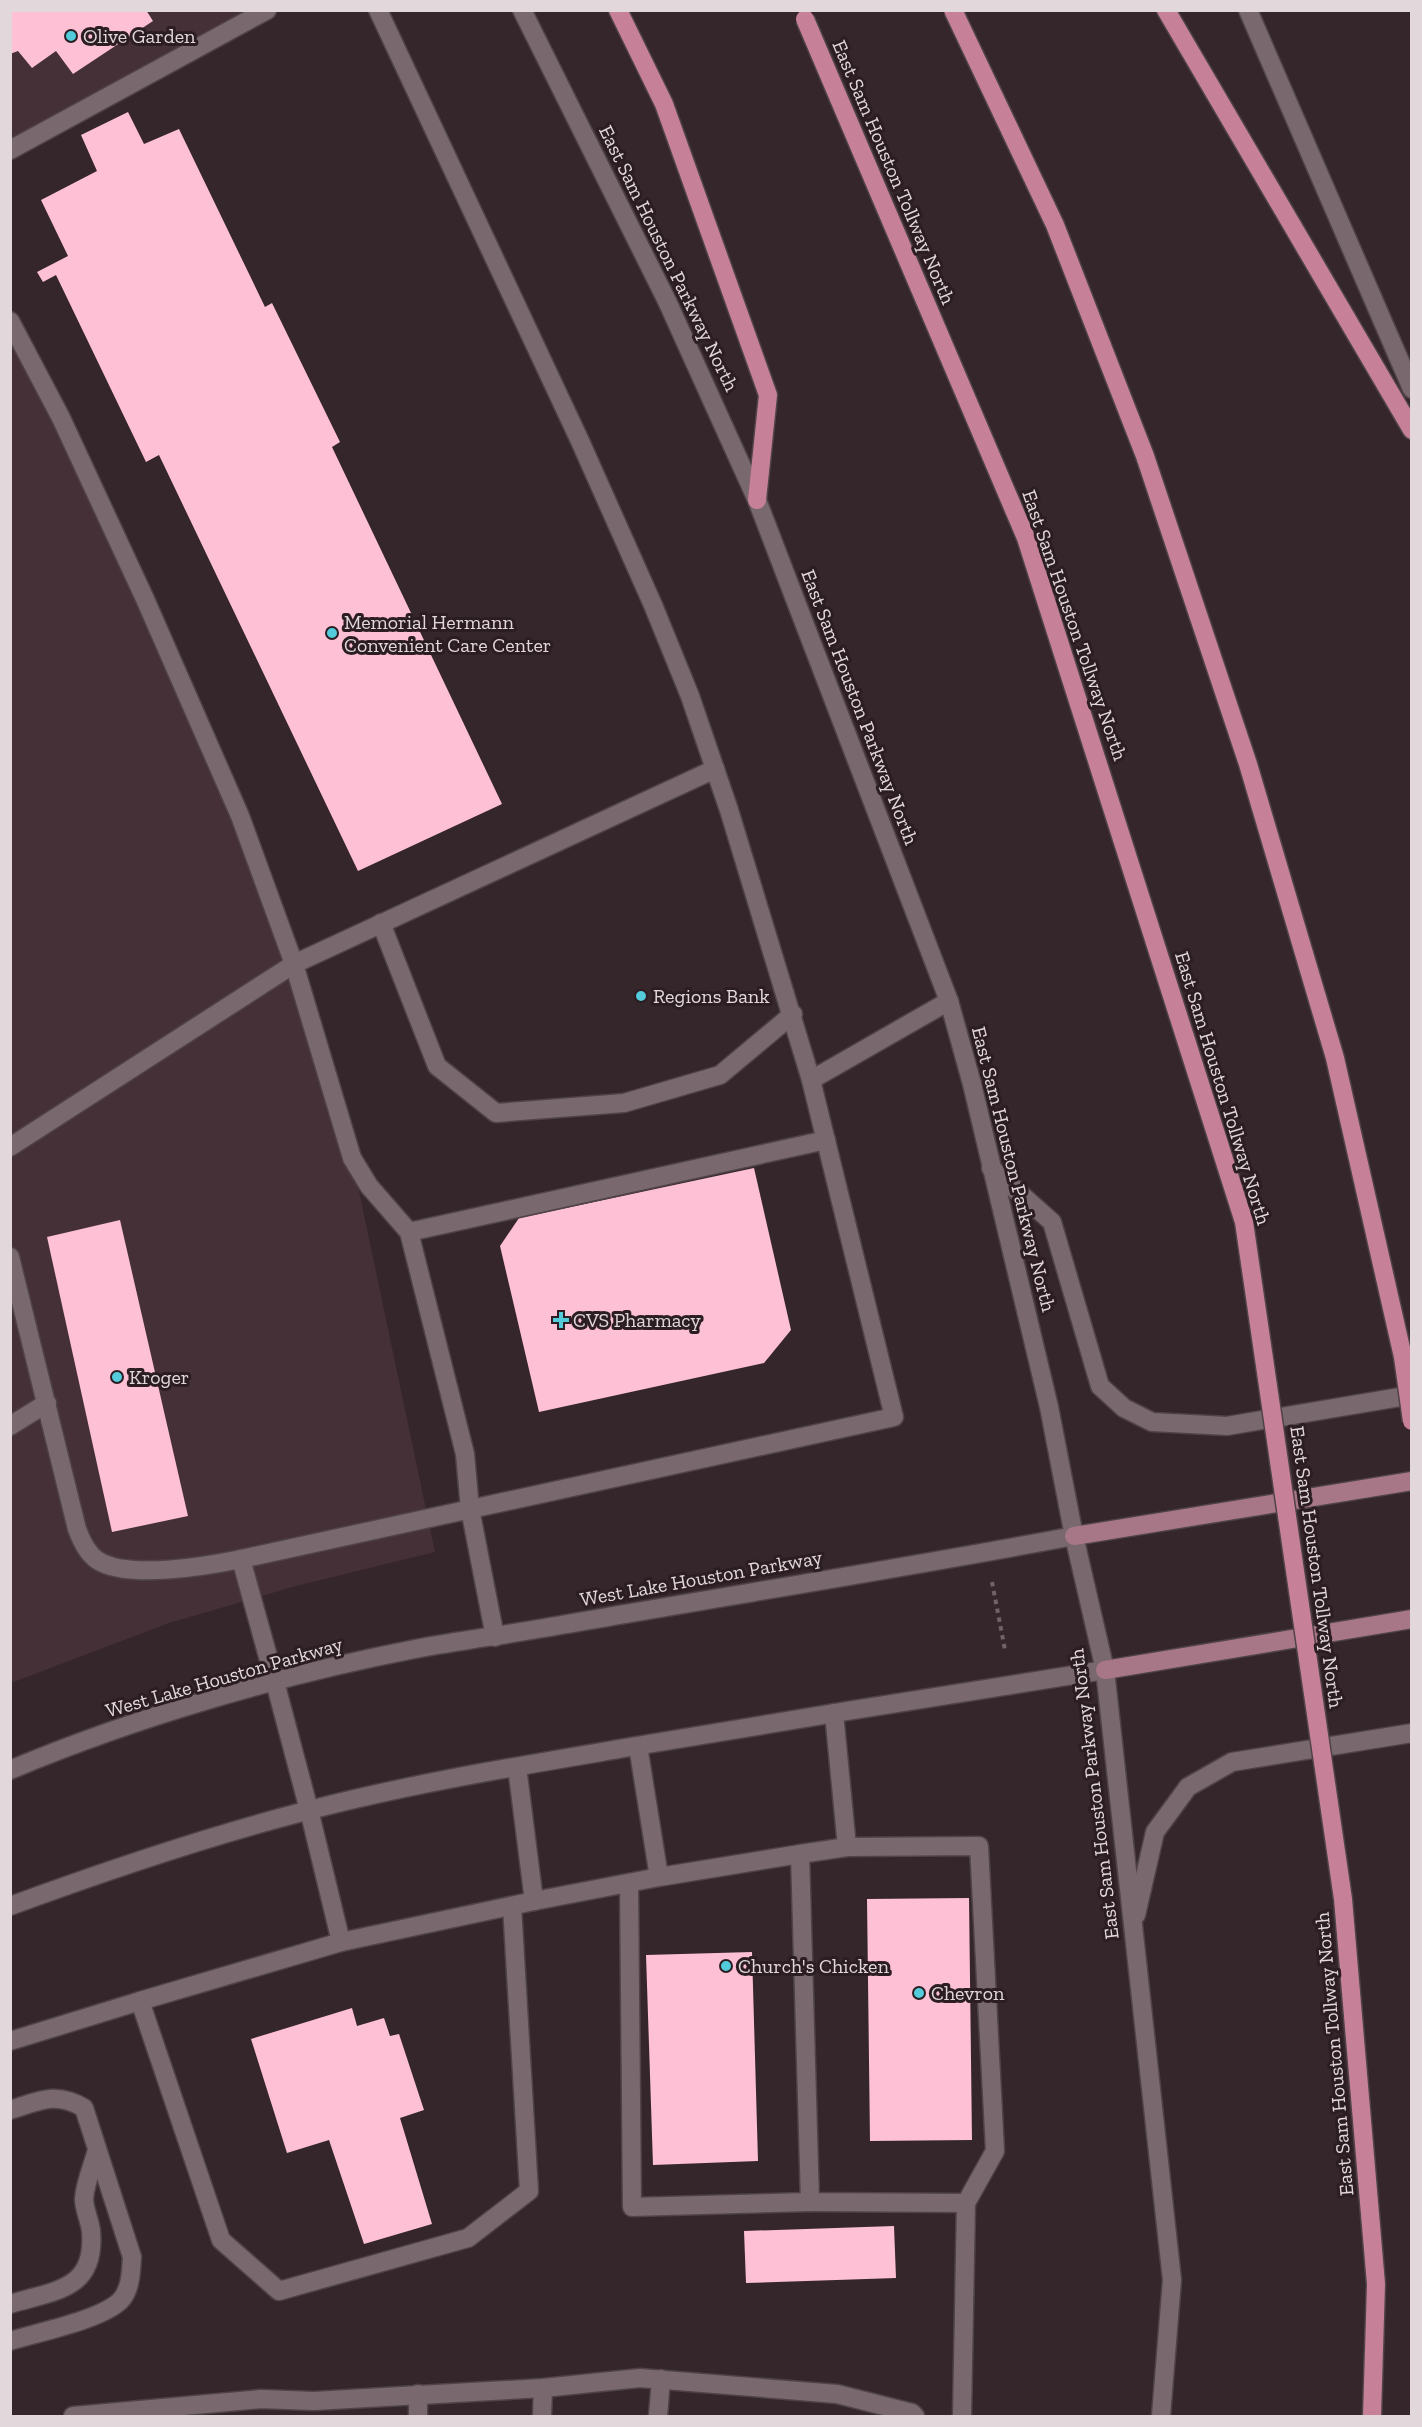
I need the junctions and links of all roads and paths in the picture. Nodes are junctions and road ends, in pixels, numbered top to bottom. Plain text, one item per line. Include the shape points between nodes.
1 (267, 10) edge
2 (378, 10) edge
3 (522, 10) edge
4 (618, 10) edge
5 (953, 10) edge
6 (1166, 10) edge
7 (1248, 10) edge
8 (802, 15) edge
9 (10, 150) edge
10 (10, 321) edge
11 (1412, 389) edge
12 (1412, 430) edge
13 (757, 500) junction
14 (715, 769) junction
15 (381, 923) junction
16 (294, 964) junction
17 (949, 1001) junction
18 (792, 1014) junction
19 (811, 1080) junction
20 (826, 1140) junction
21 (10, 1147) edge
22 (991, 1168) junction
23 (409, 1232) junction
24 (10, 1257) edge
25 (1412, 1395) edge
26 (47, 1403) junction
27 (1412, 1421) edge
28 (10, 1426) edge
29 (1412, 1481) edge
30 (470, 1509) junction
31 (1074, 1536) junction
32 (241, 1559) junction
33 (991, 1578) dead end
34 (1412, 1619) edge
35 (495, 1637) junction
36 (1005, 1650) dead end
37 (1105, 1670) junction
38 (275, 1682) junction
39 (834, 1713) junction
40 (1412, 1733) edge
41 (638, 1746) junction
42 (517, 1767) junction
43 (10, 1770) edge
44 (309, 1810) junction
45 (847, 1848) junction
46 (800, 1854) junction
47 (659, 1876) junction
48 (629, 1883) junction
49 (534, 1901) junction
50 (10, 1906) edge
51 (512, 1906) junction
52 (1133, 1928) junction
53 (341, 1942) junction
54 (140, 2001) junction
55 (10, 2041) edge
56 (10, 2110) edge
57 (97, 2149) junction
58 (810, 2202) junction
59 (966, 2203) junction
60 (10, 2304) edge
61 (10, 2341) edge
62 (661, 2379) junction
63 (543, 2388) junction
64 (418, 2394) junction
65 (73, 2416) edge
66 (418, 2416) edge
67 (542, 2416) edge
68 (658, 2416) edge
69 (915, 2416) edge
70 (962, 2416) edge
71 (1161, 2416) edge
72 (1372, 2416) edge

1 - 9 main road
2 - 14 main road via 621,530
3 - 13 main road, East Sam Houston Parkway North via 667,301
4 - 13 highway via 664,104 768,395
5 - 27 highway, bridge via 1069,262 1145,456 1245,753 1335,1058 1403,1357
6 - 12 highway
7 - 11 main road
8 - 72 highway, East Sam Houston Tollway North, bridge via 1026,538 1244,1222 1343,1899 1376,2284
10 - 16 main road via 61,418 199,720 254,851
13 - 17 main road, East Sam Houston Parkway North
14 - 15 main road
14 - 18 main road
15 - 16 main road
15 - 18 main road via 437,1066 496,1113 624,1103 720,1075
16 - 21 main road
16 - 23 main road via 352,1158 369,1186
17 - 19 main road
17 - 22 main road, East Sam Houston Parkway North
18 - 19 main road
19 - 20 main road
20 - 23 main road
20 - 30 main road via 894,1417
22 - 25 main road via 1052,1222 1100,1386 1124,1408 1152,1422 1227,1426
22 - 31 main road, East Sam Houston Parkway North via 1048,1407
23 - 30 main road via 465,1454
24 - 26 main road
26 - 28 main road
26 - 32 main road via 77,1529 94,1558 110,1565 156,1569
29 - 31 main road, West Lake Houston Parkway
30 - 32 main road
30 - 35 main road
31 - 35 main road, West Lake Houston Parkway
31 - 37 main road, East Sam Houston Parkway North
32 - 38 main road
33 - 36 path
34 - 37 main road
35 - 38 main road, West Lake Houston Parkway via 415,1649
37 - 39 main road
37 - 52 main road, East Sam Houston Parkway North
38 - 43 main road, West Lake Houston Parkway via 158,1716
38 - 44 main road
39 - 41 main road
39 - 45 main road
40 - 52 main road via 1232,1762 1188,1787 1155,1832
41 - 42 main road
41 - 47 main road
42 - 44 main road
42 - 49 main road
44 - 50 main road via 203,1839
44 - 53 main road
45 - 46 main road
45 - 59 main road via 979,1846 995,2151
46 - 47 main road
46 - 58 main road
47 - 48 main road
48 - 49 main road
48 - 58 main road via 632,2207
49 - 51 main road
51 - 53 main road
51 - 54 main road via 529,2191 468,2238 279,2291 221,2240
52 - 71 main road, East Sam Houston Parkway North via 1172,2280
53 - 54 main road
54 - 55 main road
56 - 57 main road via 49,2098 72,2101 84,2108
57 - 60 main road via 84,2200 92,2253 84,2273 68,2287
57 - 61 main road via 132,2257 131,2279 122,2300 104,2312
58 - 59 main road
59 - 70 main road
62 - 63 main road
62 - 68 main road
62 - 69 main road via 837,2394
63 - 64 main road
63 - 67 main road
64 - 65 main road via 314,2401 261,2399
64 - 66 main road

